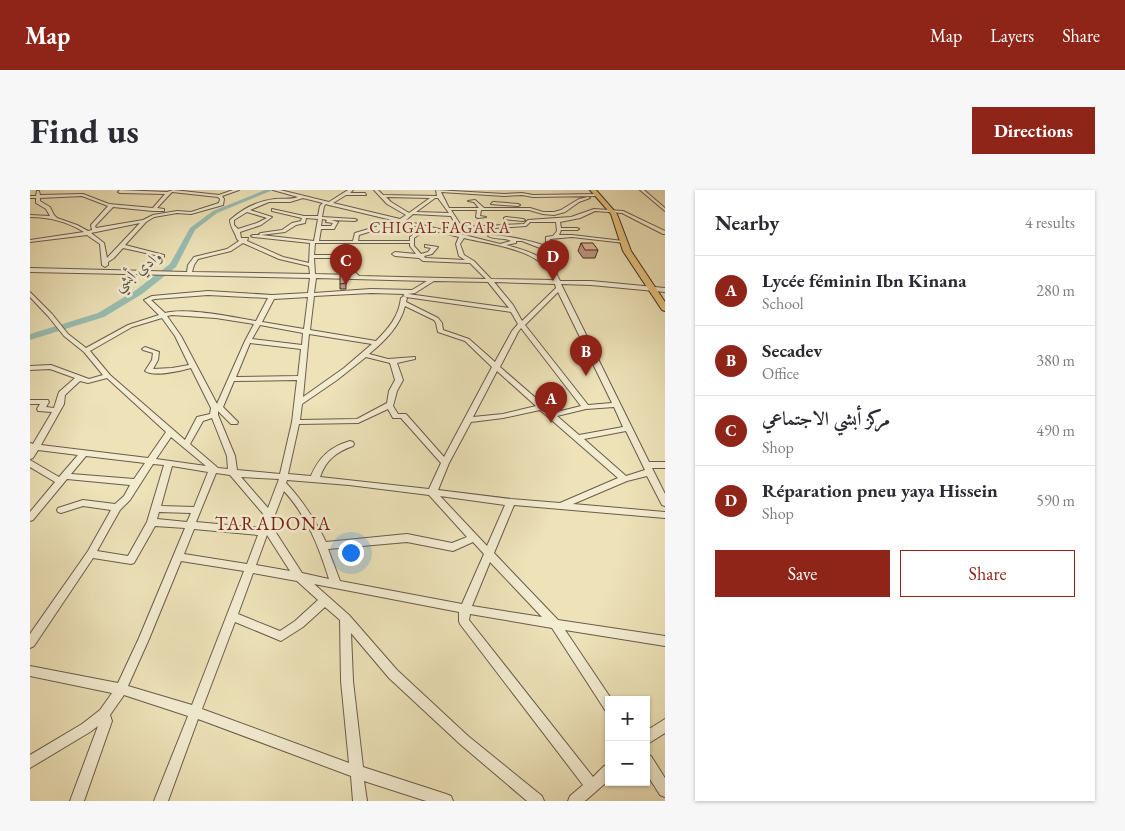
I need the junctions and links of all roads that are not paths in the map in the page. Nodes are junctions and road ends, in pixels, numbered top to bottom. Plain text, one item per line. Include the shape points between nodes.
1 (38, 190) edge
2 (57, 190) edge
3 (89, 190) edge
4 (122, 190) edge
5 (237, 190) edge
6 (351, 190) edge
7 (376, 190) edge
8 (528, 190) edge
9 (642, 190) edge
10 (170, 191) edge
11 (277, 191) edge
12 (460, 191) edge
13 (221, 193) edge
14 (598, 193) edge
15 (346, 194) junction
16 (365, 194) dead end
17 (437, 194) edge
18 (50, 195) junction
19 (83, 195) junction
20 (548, 195) junction
21 (37, 196) junction
22 (382, 196) junction
23 (30, 197) edge
24 (302, 197) junction
25 (470, 201) dead end
26 (493, 202) dead end
27 (101, 203) junction
28 (327, 203) junction
29 (112, 205) junction
30 (92, 206) dead end
31 (449, 209) junction
32 (481, 209) junction
33 (524, 209) junction
34 (153, 210) junction
35 (245, 210) junction
36 (274, 210) dead end
37 (613, 210) junction
38 (665, 210) edge
39 (30, 211) edge
40 (177, 212) junction
41 (550, 213) junction
42 (410, 214) junction
43 (453, 215) junction
44 (30, 216) edge
45 (43, 216) junction
46 (304, 217) junction
47 (484, 217) dead end
48 (506, 218) dead end
49 (320, 219) junction
50 (565, 219) junction
51 (57, 220) junction
52 (355, 220) dead end
53 (528, 220) junction
54 (144, 221) junction
55 (402, 221) junction
56 (558, 222) junction
57 (665, 224) edge
58 (319, 227) junction
59 (426, 227) junction
60 (559, 229) junction
61 (577, 229) dead end
62 (237, 230) junction
63 (659, 230) junction
64 (91, 232) junction
65 (348, 233) dead end
66 (459, 233) junction
67 (357, 234) junction
68 (665, 234) edge
69 (252, 236) junction
70 (490, 236) dead end
71 (555, 237) junction
72 (243, 240) junction
73 (512, 240) junction
74 (30, 241) edge
75 (314, 242) junction
76 (355, 242) junction
77 (412, 242) junction
78 (623, 242) junction
79 (500, 245) junction
80 (121, 246) junction
81 (426, 246) dead end
82 (548, 249) junction
83 (395, 254) dead end
84 (162, 256) dead end
85 (419, 256) junction
86 (312, 257) junction
87 (105, 261) junction
88 (451, 261) junction
89 (472, 262) junction
90 (548, 262) junction
91 (310, 265) junction
92 (30, 270) edge
93 (105, 271) junction
94 (189, 274) junction
95 (313, 276) junction
96 (356, 277) junction
97 (398, 278) junction
98 (434, 279) junction
99 (449, 280) junction
100 (488, 281) junction
101 (559, 285) junction
102 (658, 289) edge
103 (30, 294) edge
104 (311, 296) junction
105 (403, 296) junction
106 (272, 297) junction
107 (665, 299) edge
108 (665, 308) edge
109 (512, 310) junction
110 (164, 316) junction
111 (257, 323) junction
112 (522, 323) junction
113 (307, 331) junction
114 (248, 341) junction
115 (376, 342) junction
116 (305, 347) junction
117 (144, 349) dead end
118 (86, 351) junction
119 (364, 354) junction
120 (413, 358) dead end
121 (393, 362) junction
122 (193, 366) junction
123 (496, 367) junction
124 (30, 368) edge
125 (108, 376) junction
126 (79, 378) junction
127 (302, 378) junction
128 (232, 379) junction
129 (30, 402) edge
130 (299, 403) junction
131 (617, 405) junction
132 (389, 406) junction
133 (543, 407) junction
134 (586, 407) junction
135 (55, 410) junction
136 (216, 410) junction
137 (553, 415) junction
138 (468, 420) junction
139 (234, 422) dead end
140 (296, 422) junction
141 (629, 428) junction
142 (170, 432) junction
143 (576, 438) junction
144 (350, 444) dead end
145 (186, 445) junction
146 (32, 446) edge
147 (84, 453) junction
148 (30, 456) edge
149 (152, 460) junction
150 (169, 462) junction
151 (30, 463) edge
152 (445, 463) junction
153 (665, 465) edge
154 (214, 468) junction
155 (648, 469) junction
156 (233, 473) junction
157 (62, 479) junction
158 (624, 479) junction
159 (283, 480) junction
160 (314, 480) junction
161 (136, 482) junction
162 (432, 493) junction
163 (511, 502) junction
164 (665, 503) edge
165 (562, 505) junction
166 (117, 508) junction
167 (156, 509) junction
168 (61, 510) dead end
169 (197, 510) junction
170 (665, 515) edge
171 (30, 518) edge
172 (152, 522) junction
173 (191, 524) junction
174 (267, 524) junction
175 (472, 538) junction
176 (324, 546) junction
177 (91, 554) junction
178 (487, 554) junction
179 (178, 556) junction
180 (251, 567) junction
181 (298, 576) junction
182 (336, 585) junction
183 (326, 600) junction
184 (465, 609) junction
185 (231, 616) junction
186 (345, 618) junction
187 (555, 624) junction
188 (665, 641) edge
189 (30, 643) edge
190 (30, 671) edge
191 (121, 689) junction
192 (605, 700) edge
193 (195, 712) junction
194 (104, 714) junction
195 (665, 725) edge
196 (650, 736) edge
197 (31, 764) edge
198 (650, 767) edge
199 (357, 772) junction
200 (605, 775) edge
201 (592, 786) junction
202 (665, 790) edge
203 (78, 801) edge
204 (161, 801) edge
205 (360, 801) edge
206 (446, 801) edge
207 (536, 801) edge
208 (575, 801) edge

1 - 21 street
2 - 18 street
3 - 19 street
4 - 10 street via 120,192
5 - 13 street
6 - 15 street
7 - 22 street
8 - 20 street
9 - 38 street
10 - 13 street
10 - 34 street
11 - 24 street
12 - 17 street
12 - 20 street
13 - 40 street via 221,204 191,213
14 - 20 street
14 - 37 highway
14 - 41 street via 579,199 567,209
15 - 16 street
15 - 28 street
17 - 22 street
17 - 31 street
17 - 42 street
18 - 19 street
18 - 21 street
19 - 27 street
21 - 23 street
21 - 51 street via 38,202 48,208
22 - 42 street
24 - 28 street
24 - 35 street via 289,202 277,200 257,204
25 - 32 street via 475,201
26 - 33 street via 517,204
27 - 29 street
27 - 30 street
28 - 49 street via 322,206
28 - 55 street
29 - 34 street
29 - 64 street
31 - 32 street
31 - 43 street
32 - 33 street
32 - 47 street via 478,216
33 - 41 street
34 - 40 street
35 - 62 street via 232,220
35 - 62 street via 270,217 253,227
36 - 46 street
37 - 50 street via 594,210 587,215
37 - 63 street
37 - 78 highway
37 - 102 highway via 632,251
39 - 45 street
40 - 54 street via 148,217
41 - 50 street
42 - 43 street
42 - 55 street
43 - 66 street
44 - 45 street
45 - 51 street
46 - 49 street
46 - 69 street via 303,222 283,231
48 - 53 street
49 - 52 street
49 - 58 street
49 - 58 street via 336,222 332,228
50 - 56 street
51 - 64 street
53 - 56 street
53 - 66 street via 526,225
54 - 64 street
54 - 80 street
55 - 59 street
55 - 67 street
56 - 60 street
57 - 63 street
58 - 75 street
59 - 66 street
59 - 77 street via 412,238
60 - 61 street
60 - 71 street
62 - 72 street via 239,239
63 - 68 street
64 - 74 street
64 - 87 street via 102,243
65 - 67 street
66 - 79 street
66 - 89 street via 460,252
67 - 76 street
69 - 72 street
69 - 75 street
70 - 73 street via 507,236
71 - 78 street
71 - 82 street via 548,238
72 - 91 street via 281,258
72 - 94 street via 229,250 196,258
73 - 79 street via 514,242
73 - 82 street via 523,240
75 - 76 street
75 - 86 street
76 - 77 street
77 - 85 street
78 - 102 highway via 634,264
79 - 90 street via 528,252
80 - 84 street
80 - 87 street
81 - 85 street via 435,247 430,254
82 - 90 street
83 - 85 street
85 - 88 street
86 - 91 street
86 - 96 street via 342,256
87 - 93 street
88 - 89 street
88 - 99 street
89 - 100 street
90 - 101 street
91 - 95 street
92 - 93 street
93 - 94 street
94 - 95 street
95 - 96 street
95 - 104 street
96 - 97 street
97 - 98 street
97 - 105 street
98 - 99 street
98 - 105 street
99 - 100 street
100 - 101 street
100 - 109 street
101 - 102 street
101 - 112 street
101 - 131 street
102 - 107 highway
102 - 108 highway
103 - 118 street via 66,335
104 - 105 street via 371,291
104 - 106 street
104 - 113 street
105 - 109 street
105 - 115 street via 391,329
105 - 123 street via 436,319 440,332 467,340
106 - 110 street via 208,293 147,300
106 - 111 street
109 - 112 street
110 - 111 street via 194,314
110 - 118 street via 130,326
110 - 122 street
111 - 113 street
111 - 114 street
112 - 123 street
112 - 134 street
113 - 115 street
113 - 116 street
114 - 116 street
114 - 128 street
115 - 119 street
116 - 127 street
117 - 122 street via 156,352 148,371
118 - 125 street
119 - 121 street via 379,361
119 - 130 street
120 - 121 street
121 - 132 street via 400,380
122 - 136 street
123 - 133 street
123 - 138 street
124 - 126 street via 51,367
125 - 126 street via 90,382
125 - 142 street
126 - 135 street via 62,394
127 - 128 street
127 - 130 street
128 - 136 street
129 - 135 street via 45,402 42,409
130 - 140 street
131 - 134 street
131 - 141 street
132 - 140 street via 358,421
132 - 152 street via 396,416 403,416
133 - 137 street
133 - 138 street
134 - 137 street
135 - 146 street
136 - 139 street
136 - 145 street via 200,419
136 - 156 street
137 - 143 street
138 - 152 street
140 - 159 street
141 - 143 street
141 - 155 street
142 - 145 street
142 - 149 street
143 - 158 street
144 - 160 street via 338,448 321,462
145 - 154 street
146 - 147 street
146 - 148 street
147 - 149 street
147 - 157 street
149 - 150 street
149 - 161 street
150 - 154 street
150 - 167 street
151 - 157 street
152 - 162 street
153 - 155 street
154 - 156 street
154 - 169 street
155 - 158 street
155 - 164 street
156 - 159 street
156 - 174 street
157 - 161 street
157 - 171 street
158 - 165 street
159 - 160 street
159 - 174 street
159 - 176 street via 311,518
160 - 162 street
161 - 166 street
162 - 163 street
162 - 175 street
163 - 165 street
163 - 178 street
165 - 170 street
166 - 168 street via 83,503
166 - 177 street
167 - 169 street
167 - 172 street
169 - 173 street
172 - 173 street
172 - 177 street via 131,560
173 - 174 street via 232,530
173 - 179 street
174 - 180 street
174 - 181 street
175 - 176 street via 453,546 407,538
175 - 178 street
176 - 182 street
177 - 189 street
178 - 184 street
178 - 187 street
179 - 180 street
179 - 191 street
180 - 181 street
180 - 185 street
181 - 182 street
181 - 183 street
182 - 184 street
183 - 185 street via 281,636
183 - 186 street
184 - 187 street
184 - 201 street via 464,621
185 - 193 street
186 - 199 street via 347,681
186 - 207 street via 393,674
187 - 188 street
187 - 192 street
190 - 191 street
191 - 193 street
191 - 194 street
193 - 199 street
193 - 204 street
194 - 197 street
194 - 203 street via 106,721
195 - 196 street
198 - 202 street
199 - 205 street
199 - 206 street
200 - 201 street
201 - 208 street

